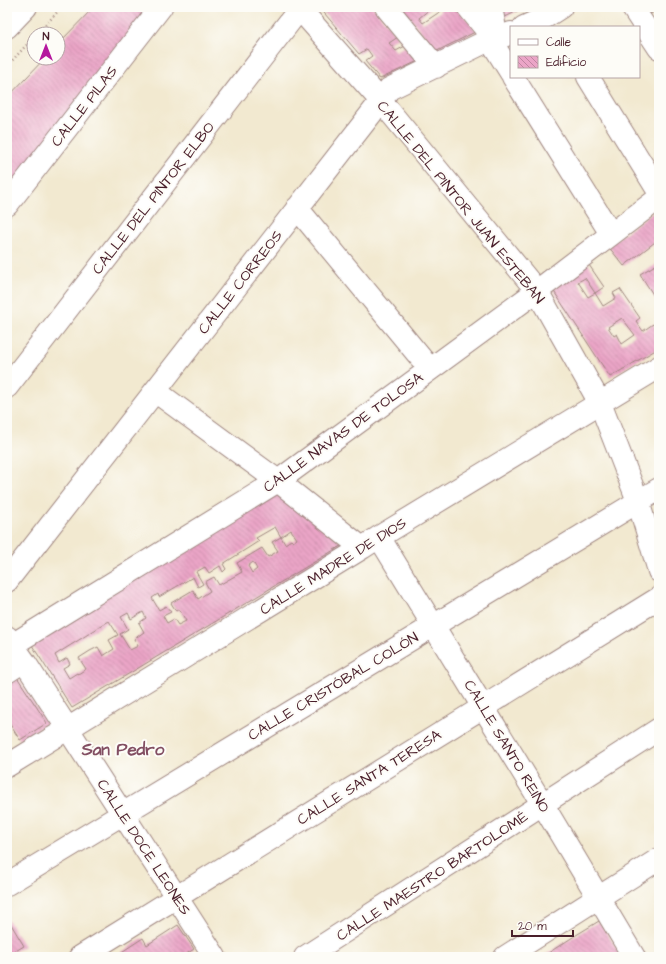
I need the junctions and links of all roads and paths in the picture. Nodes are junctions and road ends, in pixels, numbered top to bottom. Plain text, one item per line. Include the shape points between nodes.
1 (26, 7) edge
2 (62, 7) edge
3 (161, 7) edge
4 (386, 7) edge
5 (468, 7) edge
6 (491, 7) edge
7 (632, 7) edge
8 (300, 8) edge
9 (556, 13) edge
10 (44, 26) edge
11 (526, 26) edge
12 (7, 27) edge
13 (510, 33) edge
14 (491, 41) junction
15 (26, 46) edge
16 (659, 48) edge
17 (7, 66) edge
18 (436, 67) junction
19 (510, 71) edge
20 (514, 78) edge
21 (589, 78) edge
22 (380, 101) junction
23 (659, 192) edge
24 (659, 198) edge
25 (7, 206) edge
26 (297, 208) junction
27 (611, 234) junction
28 (537, 291) junction
29 (659, 367) edge
30 (430, 369) junction
31 (7, 387) edge
32 (155, 391) junction
33 (600, 403) junction
34 (278, 481) junction
35 (659, 489) edge
36 (638, 501) junction
37 (370, 542) junction
38 (659, 570) edge
39 (7, 581) edge
40 (659, 598) edge
41 (433, 625) junction
42 (13, 654) edge
43 (483, 707) junction
44 (67, 729) junction
45 (659, 729) edge
46 (7, 766) edge
47 (543, 804) junction
48 (124, 814) junction
49 (659, 858) edge
50 (7, 884) edge
51 (177, 896) junction
52 (599, 897) junction
53 (80, 957) edge
54 (215, 957) edge
55 (305, 957) edge
56 (505, 957) edge
57 (634, 957) edge

1 - 12 street
2 - 10 path
3 - 25 street, CALLE PILAS
4 - 18 street
5 - 14 street via 485,28
6 - 14 street via 494,23
7 - 16 street
8 - 22 street, CALLE DEL PINTOR JUAN ESTEBAN
8 - 31 street, CALLE DEL PINTOR ELBO
9 - 11 street
13 - 14 street, CALLE CORREOS
14 - 18 street, CALLE CORREOS
14 - 19 street
15 - 17 path
18 - 22 street, CALLE CORREOS via 389,89
20 - 27 street
21 - 23 street
22 - 26 street, CALLE CORREOS
22 - 28 street, CALLE DEL PINTOR JUAN ESTEBAN
24 - 27 street, CALLE NAVAS DE TOLOSA
26 - 30 street
26 - 32 street, CALLE CORREOS
27 - 28 street, CALLE NAVAS DE TOLOSA
28 - 30 street, CALLE NAVAS DE TOLOSA
28 - 33 street, CALLE DEL PINTOR JUAN ESTEBAN
29 - 33 street, CALLE MADRE DE DIOS
30 - 34 street, CALLE NAVAS DE TOLOSA
32 - 34 street, CALLE SANTO REINO
32 - 39 street, CALLE CORREOS
33 - 36 street, CALLE DEL PINTOR JUAN ESTEBAN
33 - 37 street, CALLE MADRE DE DIOS
34 - 37 street, CALLE SANTO REINO
34 - 42 street, CALLE NAVAS DE TOLOSA
35 - 36 street, CALLE CRISTÓBAL COLÓN
36 - 38 street, CALLE DEL PINTOR JUAN ESTEBAN
36 - 41 street, CALLE CRISTÓBAL COLÓN
37 - 41 street, CALLE SANTO REINO
37 - 44 street, CALLE MADRE DE DIOS
40 - 43 street, CALLE SANTA TERESA
41 - 43 street, CALLE SANTO REINO
41 - 48 street, CALLE CRISTÓBAL COLÓN
42 - 44 street, CALLE DOCE LEONES
43 - 47 street, CALLE SANTO REINO
43 - 51 street, CALLE SANTA TERESA
44 - 46 street, CALLE MADRE DE DIOS
44 - 48 street, CALLE DOCE LEONES
45 - 47 street, CALLE MAESTRO BARTOLOMÉ
47 - 52 street, CALLE SANTO REINO
47 - 55 street, CALLE MAESTRO BARTOLOMÉ
48 - 50 street, CALLE CRISTÓBAL COLÓN
48 - 51 street, CALLE DOCE LEONES
49 - 52 street
51 - 53 street, CALLE SANTA TERESA
51 - 54 street, CALLE DOCE LEONES
52 - 56 street
52 - 57 street, CALLE SANTO REINO

